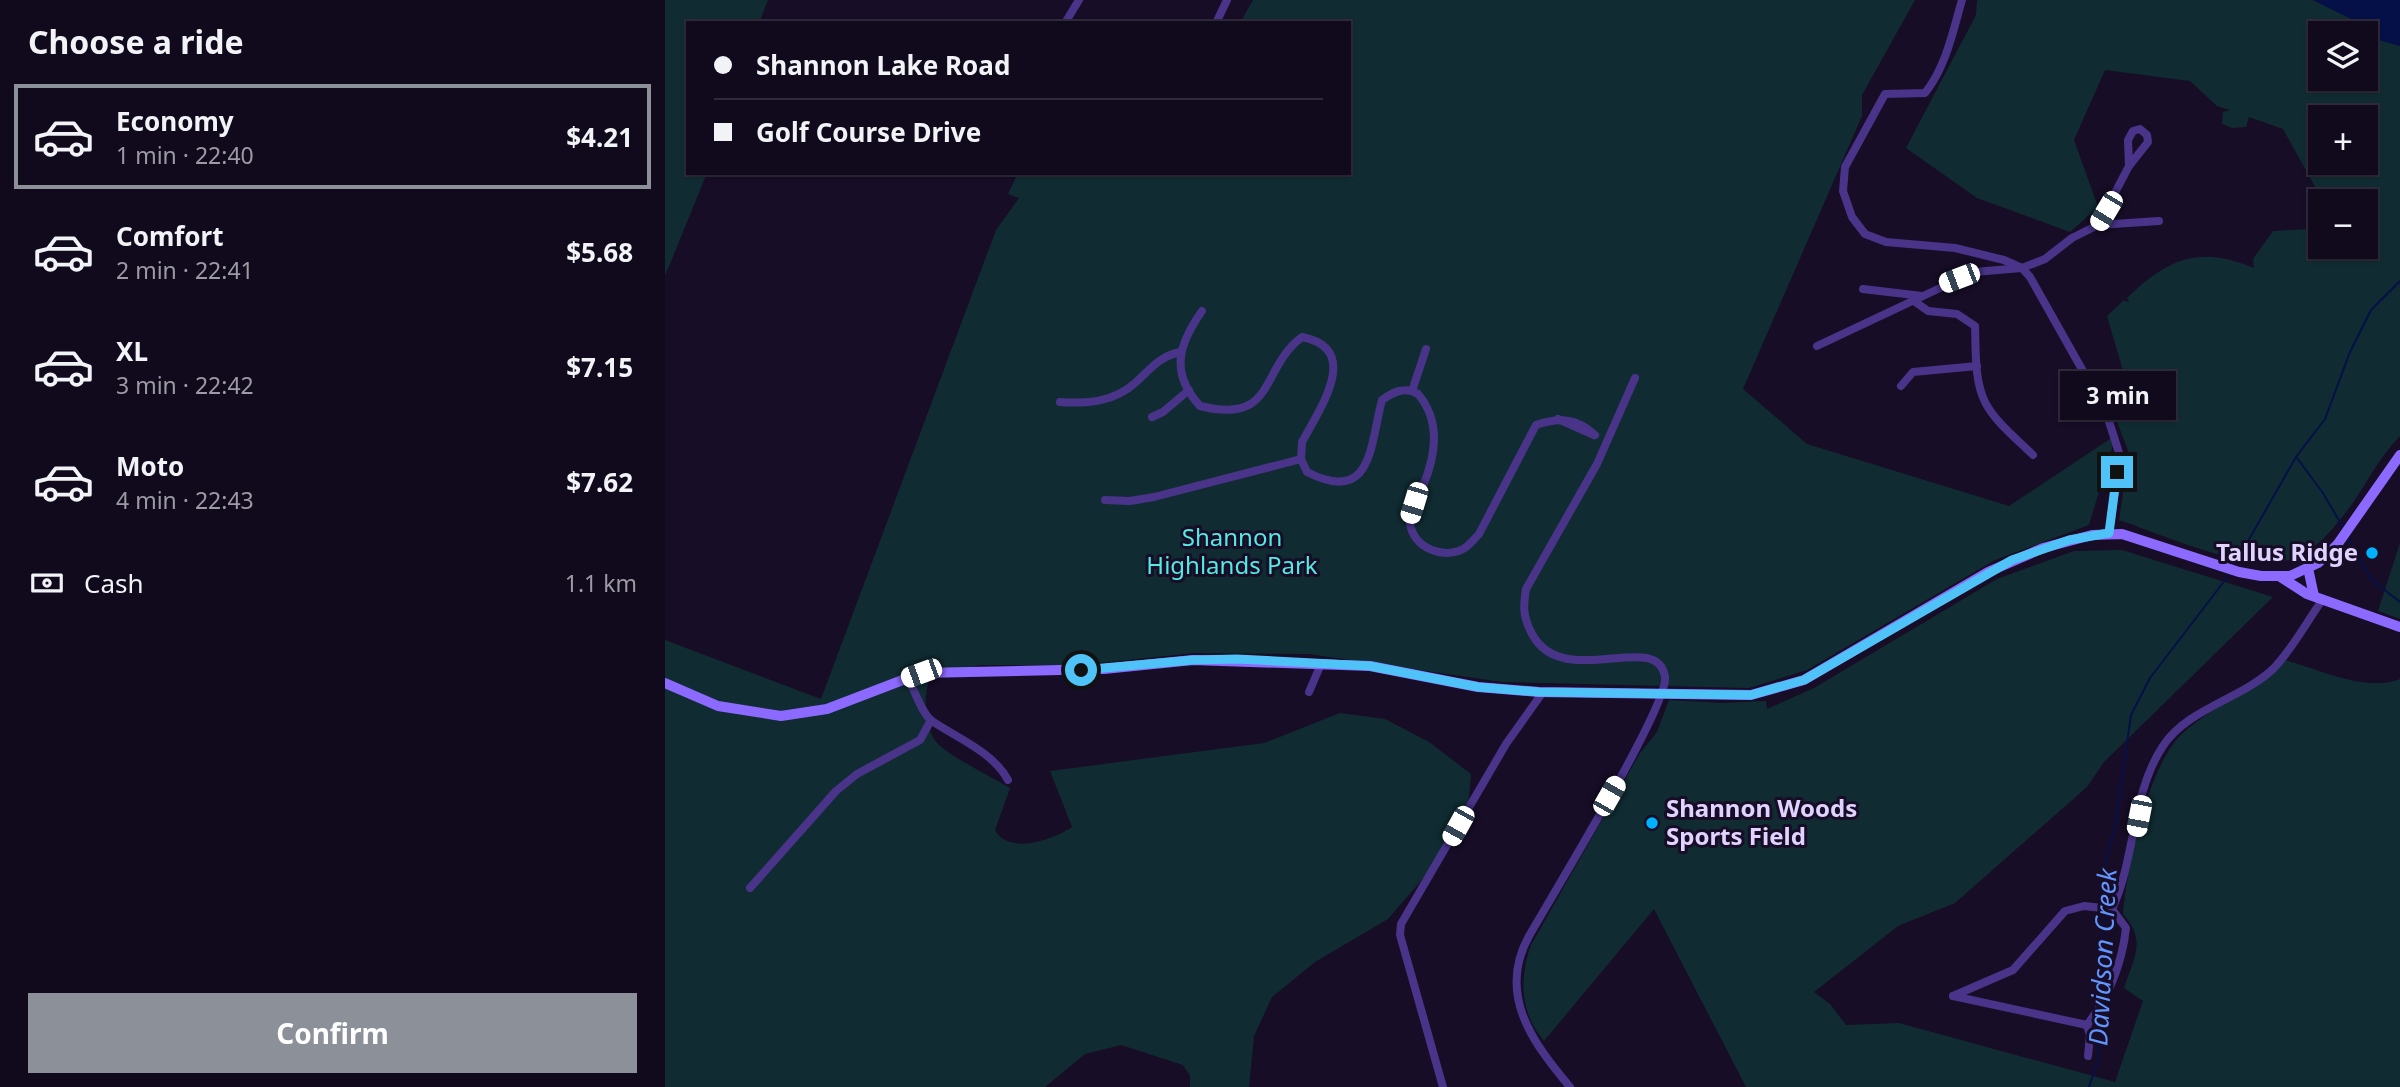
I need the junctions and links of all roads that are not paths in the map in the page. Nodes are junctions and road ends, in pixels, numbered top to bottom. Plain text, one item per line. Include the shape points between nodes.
1 (1079, 0) edge
2 (1227, 0) edge
3 (1962, 0) edge
4 (1066, 21) edge
5 (1217, 21) edge
6 (2129, 166) dead end
7 (2159, 221) dead end
8 (2098, 225) junction
9 (2022, 268) junction
10 (1863, 289) dead end
11 (1918, 298) junction
12 (1202, 311) dead end
13 (1817, 346) dead end
14 (1426, 349) dead end
15 (1180, 352) junction
16 (1977, 366) junction
17 (1635, 379) dead end
18 (1901, 386) dead end
19 (1189, 390) junction
20 (1412, 391) junction
21 (1060, 402) dead end
22 (1152, 417) dead end
23 (1608, 439) junction
24 (2033, 455) dead end
25 (2400, 455) edge
26 (1301, 459) junction
27 (1105, 500) dead end
28 (2109, 533) junction
29 (2308, 568) junction
30 (2279, 576) junction
31 (2318, 598) junction
32 (2400, 627) edge
33 (1321, 664) junction
34 (908, 678) junction
35 (665, 683) edge
36 (1309, 692) dead end
37 (1543, 692) junction
38 (1660, 694) junction
39 (931, 720) junction
40 (1008, 780) dead end
41 (750, 888) dead end
42 (2112, 909) junction
43 (2087, 1025) junction
44 (2088, 1056) dead end
45 (1442, 1083) edge
46 (1435, 1087) edge
47 (1570, 1087) edge

1 - 4 street
2 - 5 street
3 - 9 street via 1933,83 1924,93 1885,94 1845,167 1843,191 1852,217 1865,234 1886,242 1955,248
6 - 8 street
7 - 8 street
8 - 9 street
9 - 11 street via 1974,272
9 - 28 street via 2106,412 2120,456
10 - 11 street
11 - 13 street
11 - 16 street via 1928,311 1957,314 1975,326
12 - 15 street
14 - 20 street
15 - 19 street via 1184,385
15 - 21 street via 1156,361 1117,395 1097,402
16 - 18 street via 1913,372
16 - 24 street via 1983,400
17 - 23 street
19 - 22 street
19 - 26 street via 1201,406 1239,410 1255,403 1292,344 1302,337 1317,340 1331,356 1332,381 1302,442
20 - 23 street via 1426,404 1435,445 1410,516 1411,529 1422,546 1435,551 1452,553 1465,548 1479,534 1536,425 1567,419
20 - 26 street via 1392,393 1382,400 1371,457 1353,478 1331,482 1307,472
23 - 38 street via 1526,589 1524,619 1537,643 1572,662 1641,655 1656,661 1666,680
25 - 29 main road via 2337,545
26 - 27 street via 1154,497
28 - 30 main road via 2135,537 2239,572
28 - 38 main road via 2043,548 1988,572 1786,687 1731,697
29 - 30 main road
29 - 31 main road
30 - 31 main road
31 - 32 main road
31 - 42 street via 2273,669 2177,731 2164,745 2143,795 2123,884
33 - 34 main road via 1193,660 1104,669 921,673
33 - 36 street
33 - 37 main road via 1370,666 1478,687
34 - 35 main road via 827,709 781,716 717,706
34 - 39 street
37 - 38 main road
37 - 45 street via 1506,744 1401,924
38 - 47 street via 1650,722 1518,961 1515,979 1520,1014 1539,1051
39 - 40 street via 995,763
39 - 41 street via 920,740 856,774 836,791
42 - 43 street via 2126,928 2123,947 2111,987
42 - 43 street via 2084,906 2066,911 2013,970 1953,996
43 - 44 street
45 - 46 street

